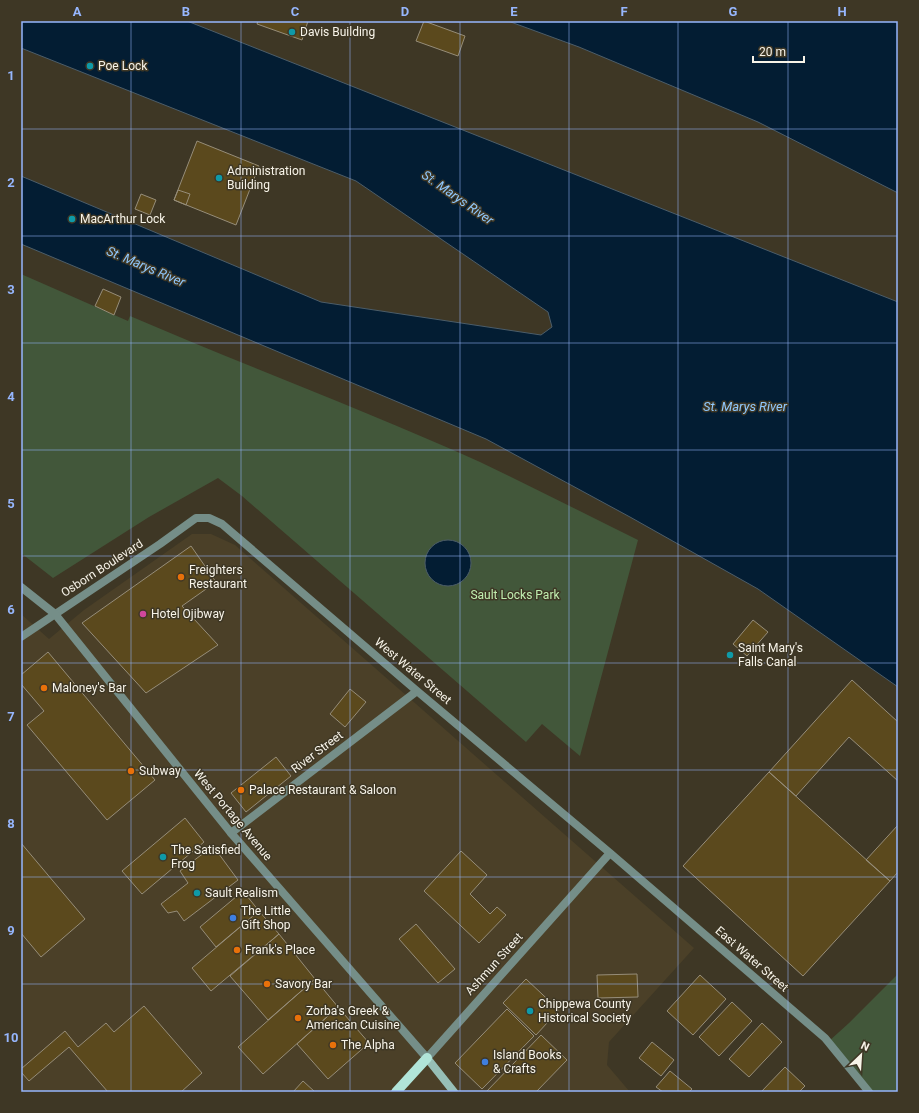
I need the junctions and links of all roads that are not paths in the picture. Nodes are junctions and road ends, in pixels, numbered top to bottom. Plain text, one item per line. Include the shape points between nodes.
1 (196, 518) joint
2 (21, 587) edge
3 (55, 614) junction
4 (21, 637) edge
5 (417, 691) junction
6 (231, 833) junction
7 (610, 853) junction
8 (427, 1058) junction
9 (396, 1092) edge
10 (454, 1092) edge
11 (870, 1092) edge

1 - 3 street, Osborn Boulevard
1 - 5 street, West Water Street via 209,518 222,524
2 - 3 street, West Portage Avenue
3 - 4 street, Osborn Boulevard
3 - 6 street, West Portage Avenue
5 - 6 street, River Street
5 - 7 street, West Water Street
6 - 8 street, West Portage Avenue
7 - 8 street, Ashmun Street
7 - 11 street, East Water Street via 825,1038
8 - 9 main road, Ashmun Street
8 - 10 main road

